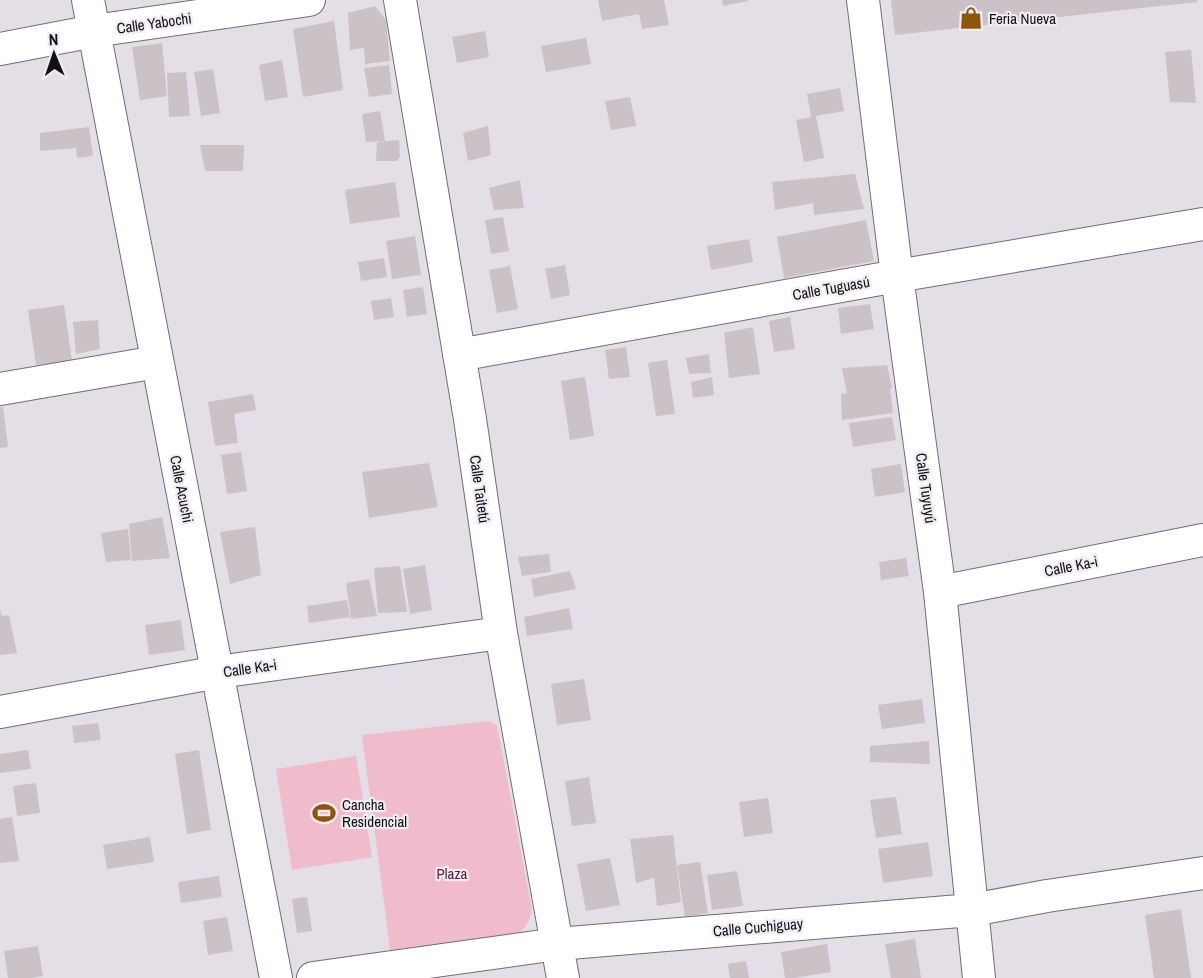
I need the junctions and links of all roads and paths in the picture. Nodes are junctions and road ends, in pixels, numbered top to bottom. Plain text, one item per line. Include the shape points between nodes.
1 (88, 0) edge
2 (309, 0) edge
3 (400, 0) edge
4 (863, 0) edge
5 (94, 31) junction
6 (0, 49) edge
7 (1203, 224) edge
8 (897, 276) junction
9 (459, 355) junction
10 (157, 362) junction
11 (0, 389) edge
12 (1203, 540) edge
13 (940, 592) junction
14 (501, 633) junction
15 (218, 672) junction
16 (0, 712) edge
17 (1203, 873) edge
18 (972, 910) junction
19 (557, 944) junction
20 (276, 978) edge
21 (313, 978) edge
22 (563, 978) edge
23 (979, 978) edge

1 - 5 street, Calle Acuchi
2 - 5 street, Calle Yabochi
3 - 9 street, Calle Taitetú
4 - 8 street, Calle Tuyuyú
5 - 6 street, Calle Yabochi
5 - 10 street, Calle Acuchi
7 - 8 street, Calle Tuguasú
8 - 9 street, Calle Tuguasú
8 - 13 street, Calle Tuyuyú
9 - 14 street, Calle Taitetú
10 - 11 street
10 - 15 street, Calle Acuchi
12 - 13 street, Calle Ka-i
13 - 18 street, Calle Tuyuyú
14 - 15 street, Calle Ka-i
14 - 19 street, Calle Taitetú
15 - 16 street, Calle Ka-i
15 - 20 street, Calle Acuchi
17 - 18 street, Calle Cuchiguay
18 - 19 street, Calle Cuchiguay
18 - 23 street, Calle Tuyuyú
19 - 21 street, Calle Cuchiguay
19 - 22 street, Calle Taitetú

